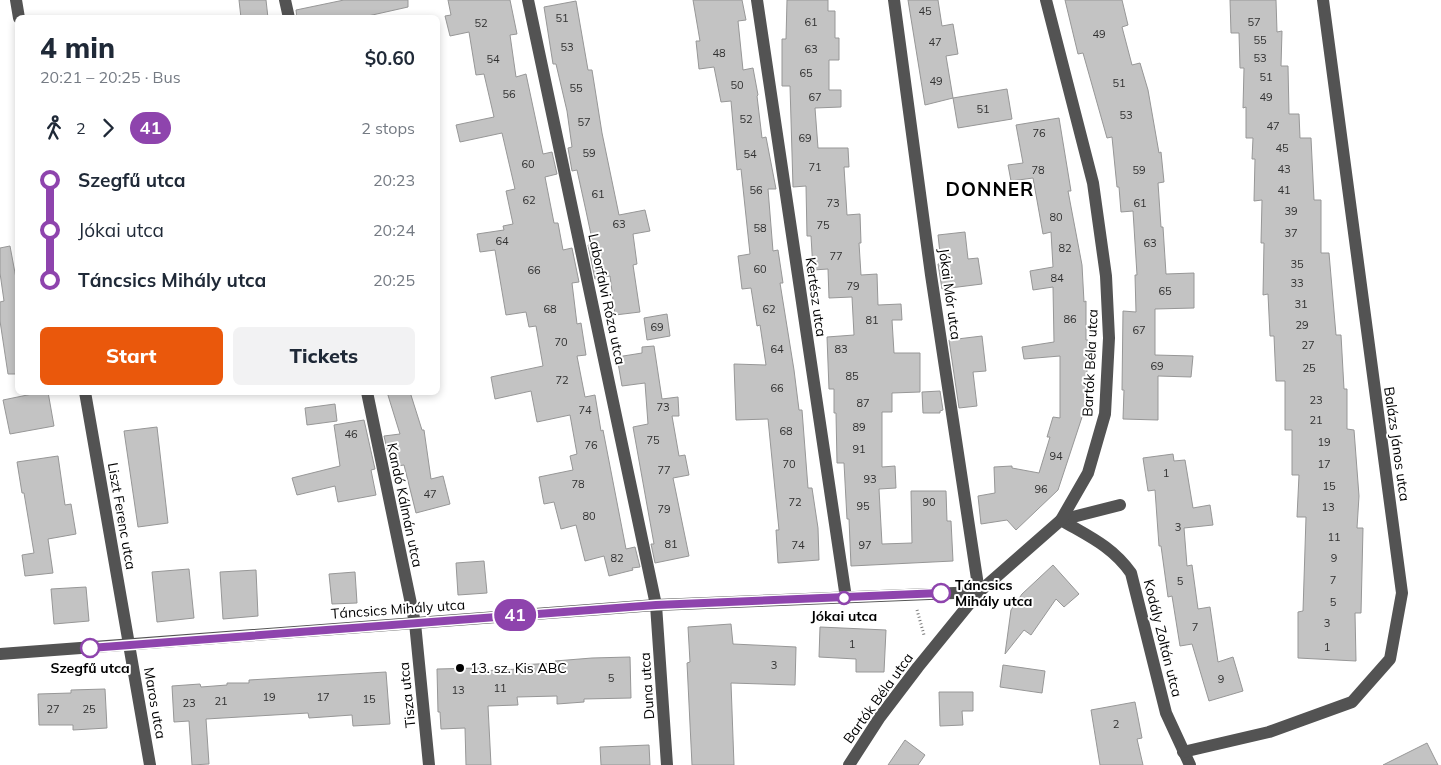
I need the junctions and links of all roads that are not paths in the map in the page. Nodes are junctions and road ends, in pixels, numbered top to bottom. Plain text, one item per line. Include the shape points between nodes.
1 (16, 0) edge
2 (285, 0) edge
3 (528, 0) edge
4 (758, 0) edge
5 (894, 0) edge
6 (1046, 0) edge
7 (1323, 0) edge
8 (18, 15) edge
9 (288, 15) edge
10 (86, 395) edge
11 (368, 395) edge
12 (1120, 505) dead end
13 (1061, 520) junction
14 (979, 592) junction
15 (846, 598) junction
16 (656, 605) junction
17 (415, 623) junction
18 (130, 645) junction
19 (0, 654) edge
20 (1183, 752) junction
21 (150, 765) edge
22 (429, 765) edge
23 (667, 765) edge
24 (849, 765) edge
25 (1190, 765) edge

1 - 8 street
2 - 9 street
3 - 16 street, Laborfalvi Róza utca
4 - 15 street, Kertész utca
5 - 14 street, Jókai Mór utca via 931,276
6 - 13 street, Bartók Béla utca via 1093,184 1106,276 1109,338 1105,414 1088,473
7 - 20 street, Balázs János utca via 1402,593 1390,658 1352,702 1269,732
10 - 18 street, Liszt Ferenc utca
11 - 17 street, Kandó Kálmán utca
12 - 13 street
13 - 14 street, Bartók Béla utca
13 - 20 street, Kodály Zoltán utca via 1108,548 1131,573 1166,713
14 - 15 street, Táncsics Mihály utca
14 - 24 street, Bartók Béla utca via 880,716
15 - 16 street, Táncsics Mihály utca
16 - 17 street, Táncsics Mihály utca
16 - 23 street, Duna utca
17 - 18 street, Táncsics Mihály utca
17 - 22 street, Tisza utca
18 - 19 street, Táncsics Mihály utca
18 - 21 street, Maros utca
20 - 25 street, Kodály Zoltán utca

